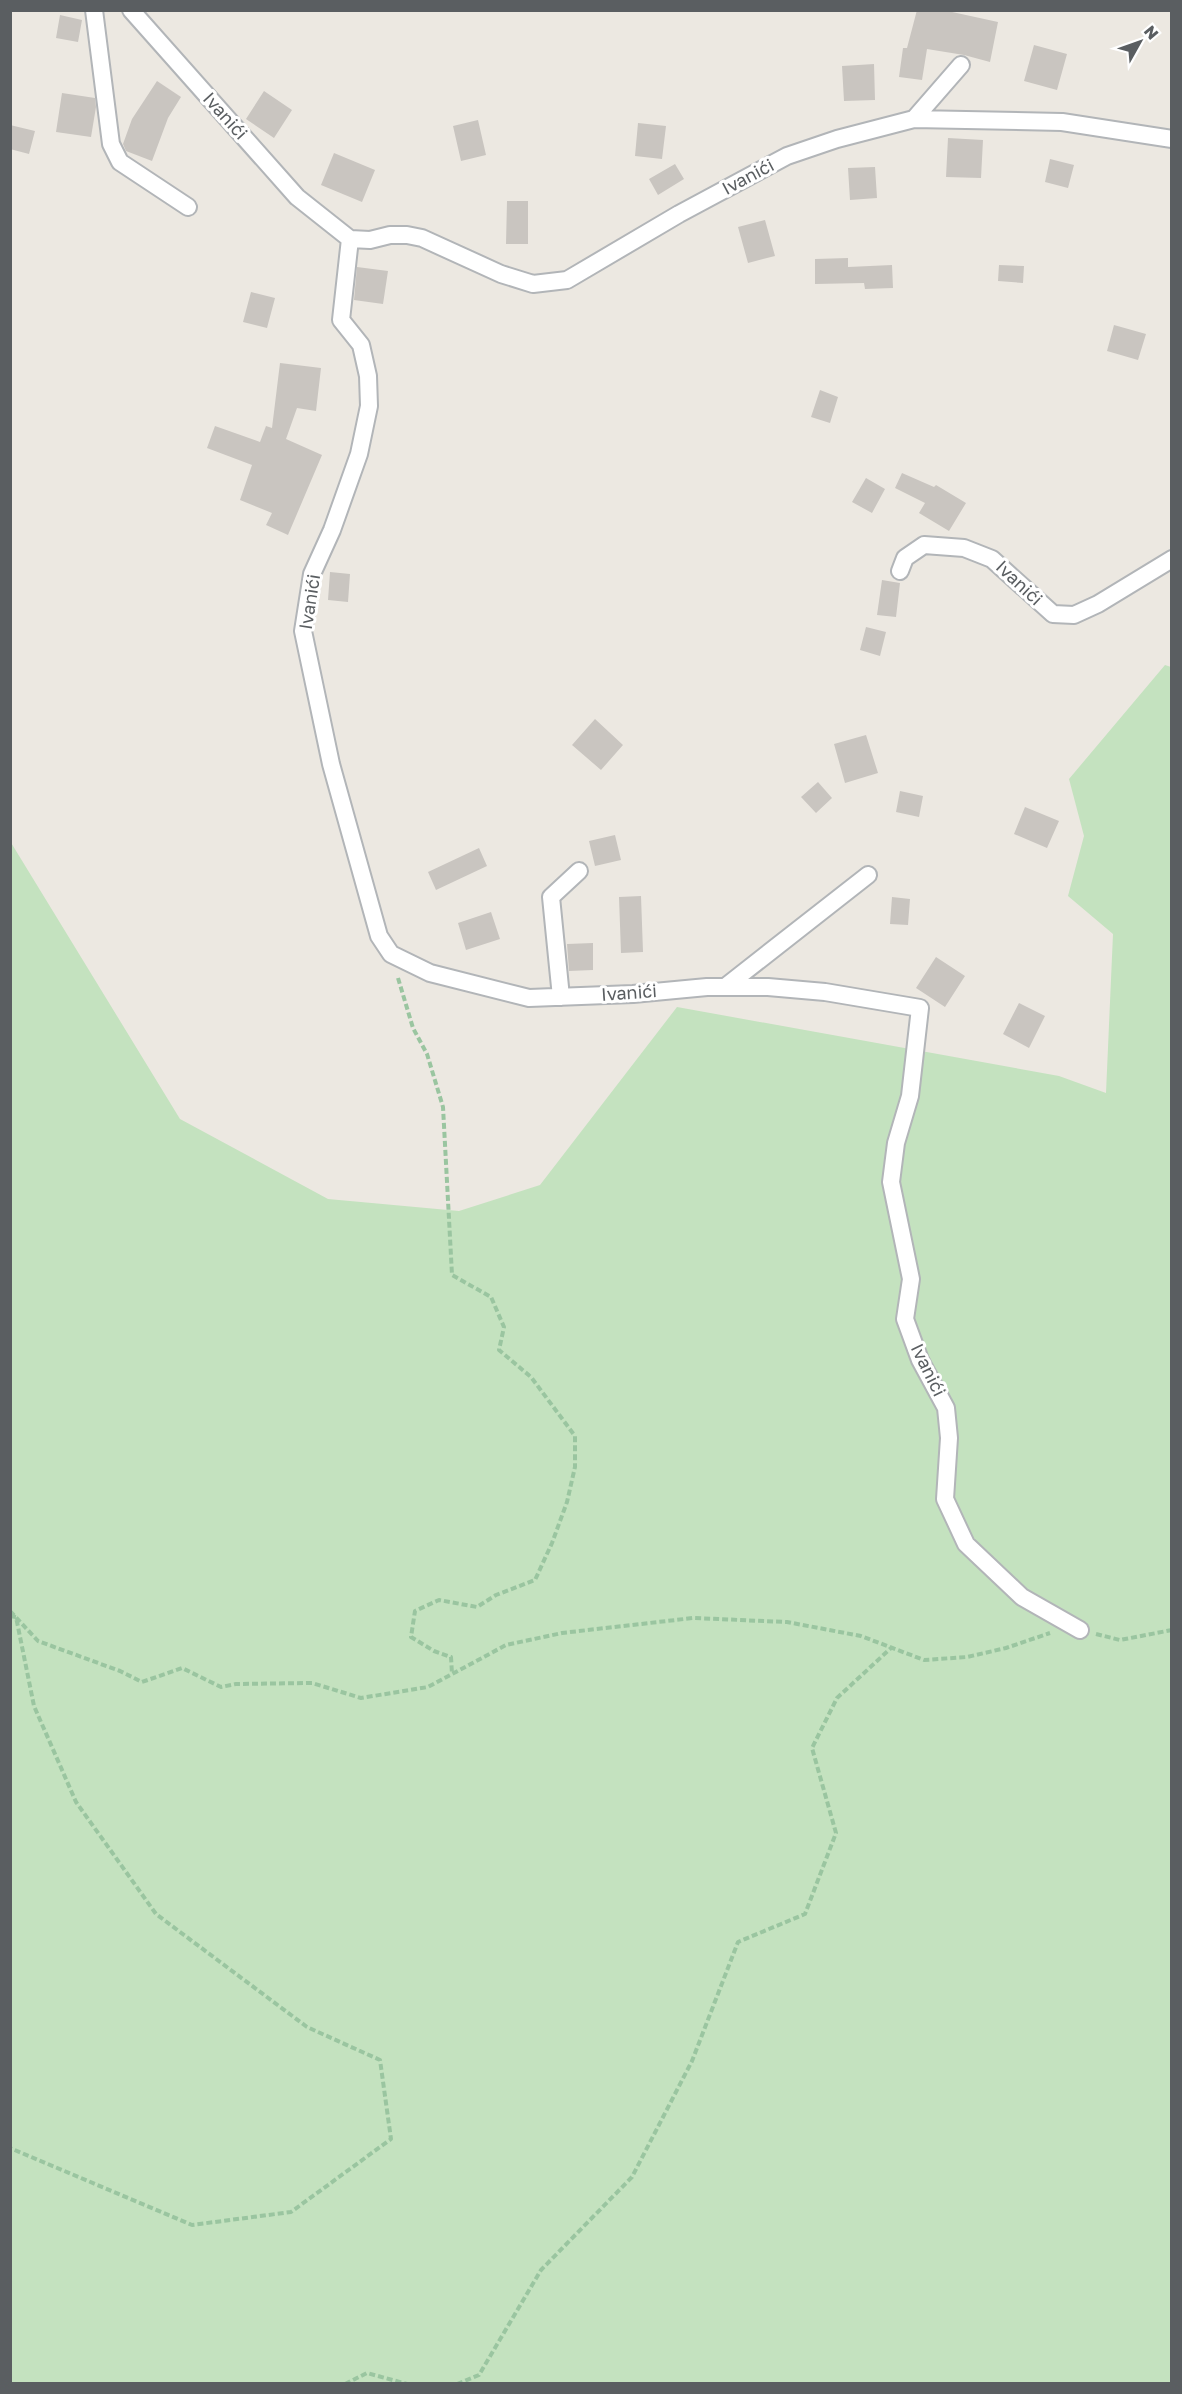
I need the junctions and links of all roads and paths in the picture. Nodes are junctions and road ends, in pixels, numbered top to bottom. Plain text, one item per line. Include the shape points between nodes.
1 (94, 10) edge
2 (131, 10) edge
3 (961, 65) dead end
4 (915, 119) junction
5 (1172, 140) edge
6 (188, 207) dead end
7 (350, 239) junction
8 (1172, 559) edge
9 (900, 572) dead end
10 (579, 871) dead end
11 (868, 875) dead end
12 (391, 954) junction
13 (725, 987) junction
14 (561, 997) junction
15 (10, 1611) edge
16 (13, 1617) edge
17 (1080, 1630) junction
18 (1172, 1630) edge
19 (891, 1648) junction
20 (452, 1674) junction
21 (10, 2148) edge
22 (345, 2384) edge
23 (407, 2384) edge
24 (457, 2384) edge

1 - 6 street via 115,153 120,162
2 - 7 street, Ivanići via 297,197
3 - 4 street
4 - 5 street, Ivanići via 1062,122
4 - 7 street, Ivanići via 787,156 567,280 533,284 407,235
7 - 12 street, Ivanići via 341,320 361,345 369,406 359,454 312,574 303,631 331,765 379,936
8 - 9 street, Ivanići via 1074,615 1053,614 992,559 964,548 924,545 905,558
10 - 14 street via 551,897
11 - 13 street
12 - 14 street, Ivanići via 430,973 529,998
12 - 20 path via 443,1107 452,1275 491,1297 504,1327 499,1350 531,1377 575,1436 575,1467 567,1502 536,1580 496,1595 477,1607 439,1600 415,1611 411,1636 451,1657
13 - 14 street, Ivanići
13 - 17 street, Ivanići via 825,992 920,1008 910,1096 896,1143 891,1182 911,1279 905,1319 920,1360 946,1408 949,1438 945,1499 966,1544 1022,1597
15 - 16 path
16 - 20 path via 38,1641 142,1682 182,1668 221,1687 312,1683 361,1698 428,1687
16 - 21 path via 34,1706 76,1802 156,1914 307,2026 380,2060 391,2139 291,2212 192,2224
17 - 18 path via 1120,1640
17 - 19 path via 1050,1633 967,1657 924,1660
19 - 20 path via 861,1636 787,1622 693,1618 562,1633 506,1645
19 - 24 path via 837,1698 812,1748 836,1833 805,1914 738,1942 692,2061 632,2177 541,2270 479,2375
22 - 23 path via 367,2373

